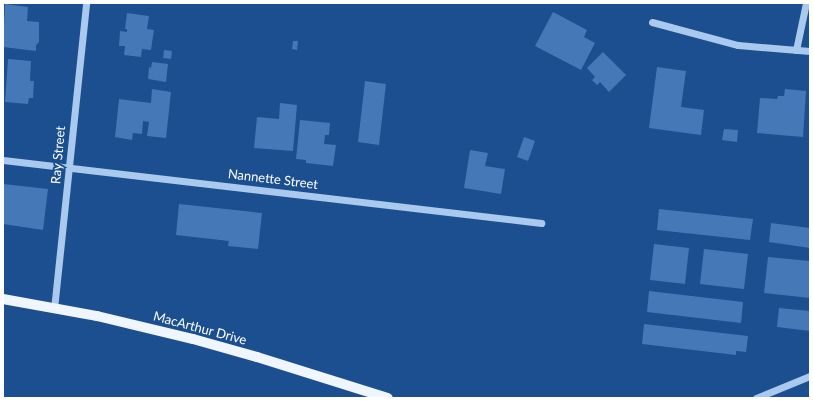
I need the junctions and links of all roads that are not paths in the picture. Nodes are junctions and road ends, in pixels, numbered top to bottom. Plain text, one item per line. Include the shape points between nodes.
1 (86, 3) edge
2 (806, 3) edge
3 (652, 22) dead end
4 (796, 50) junction
5 (810, 51) edge
6 (3, 160) edge
7 (70, 168) junction
8 (541, 223) dead end
9 (3, 299) edge
10 (54, 308) junction
11 (810, 376) edge
12 (388, 398) edge
13 (756, 398) edge

1 - 7 street, Ray Street
2 - 4 street
3 - 4 street via 738,45
4 - 5 street
6 - 7 street, Nannette Street
7 - 8 street, Nannette Street
7 - 10 street, Ray Street
9 - 10 main road, MacArthur Drive
10 - 12 main road, MacArthur Drive via 200,341
11 - 13 street

